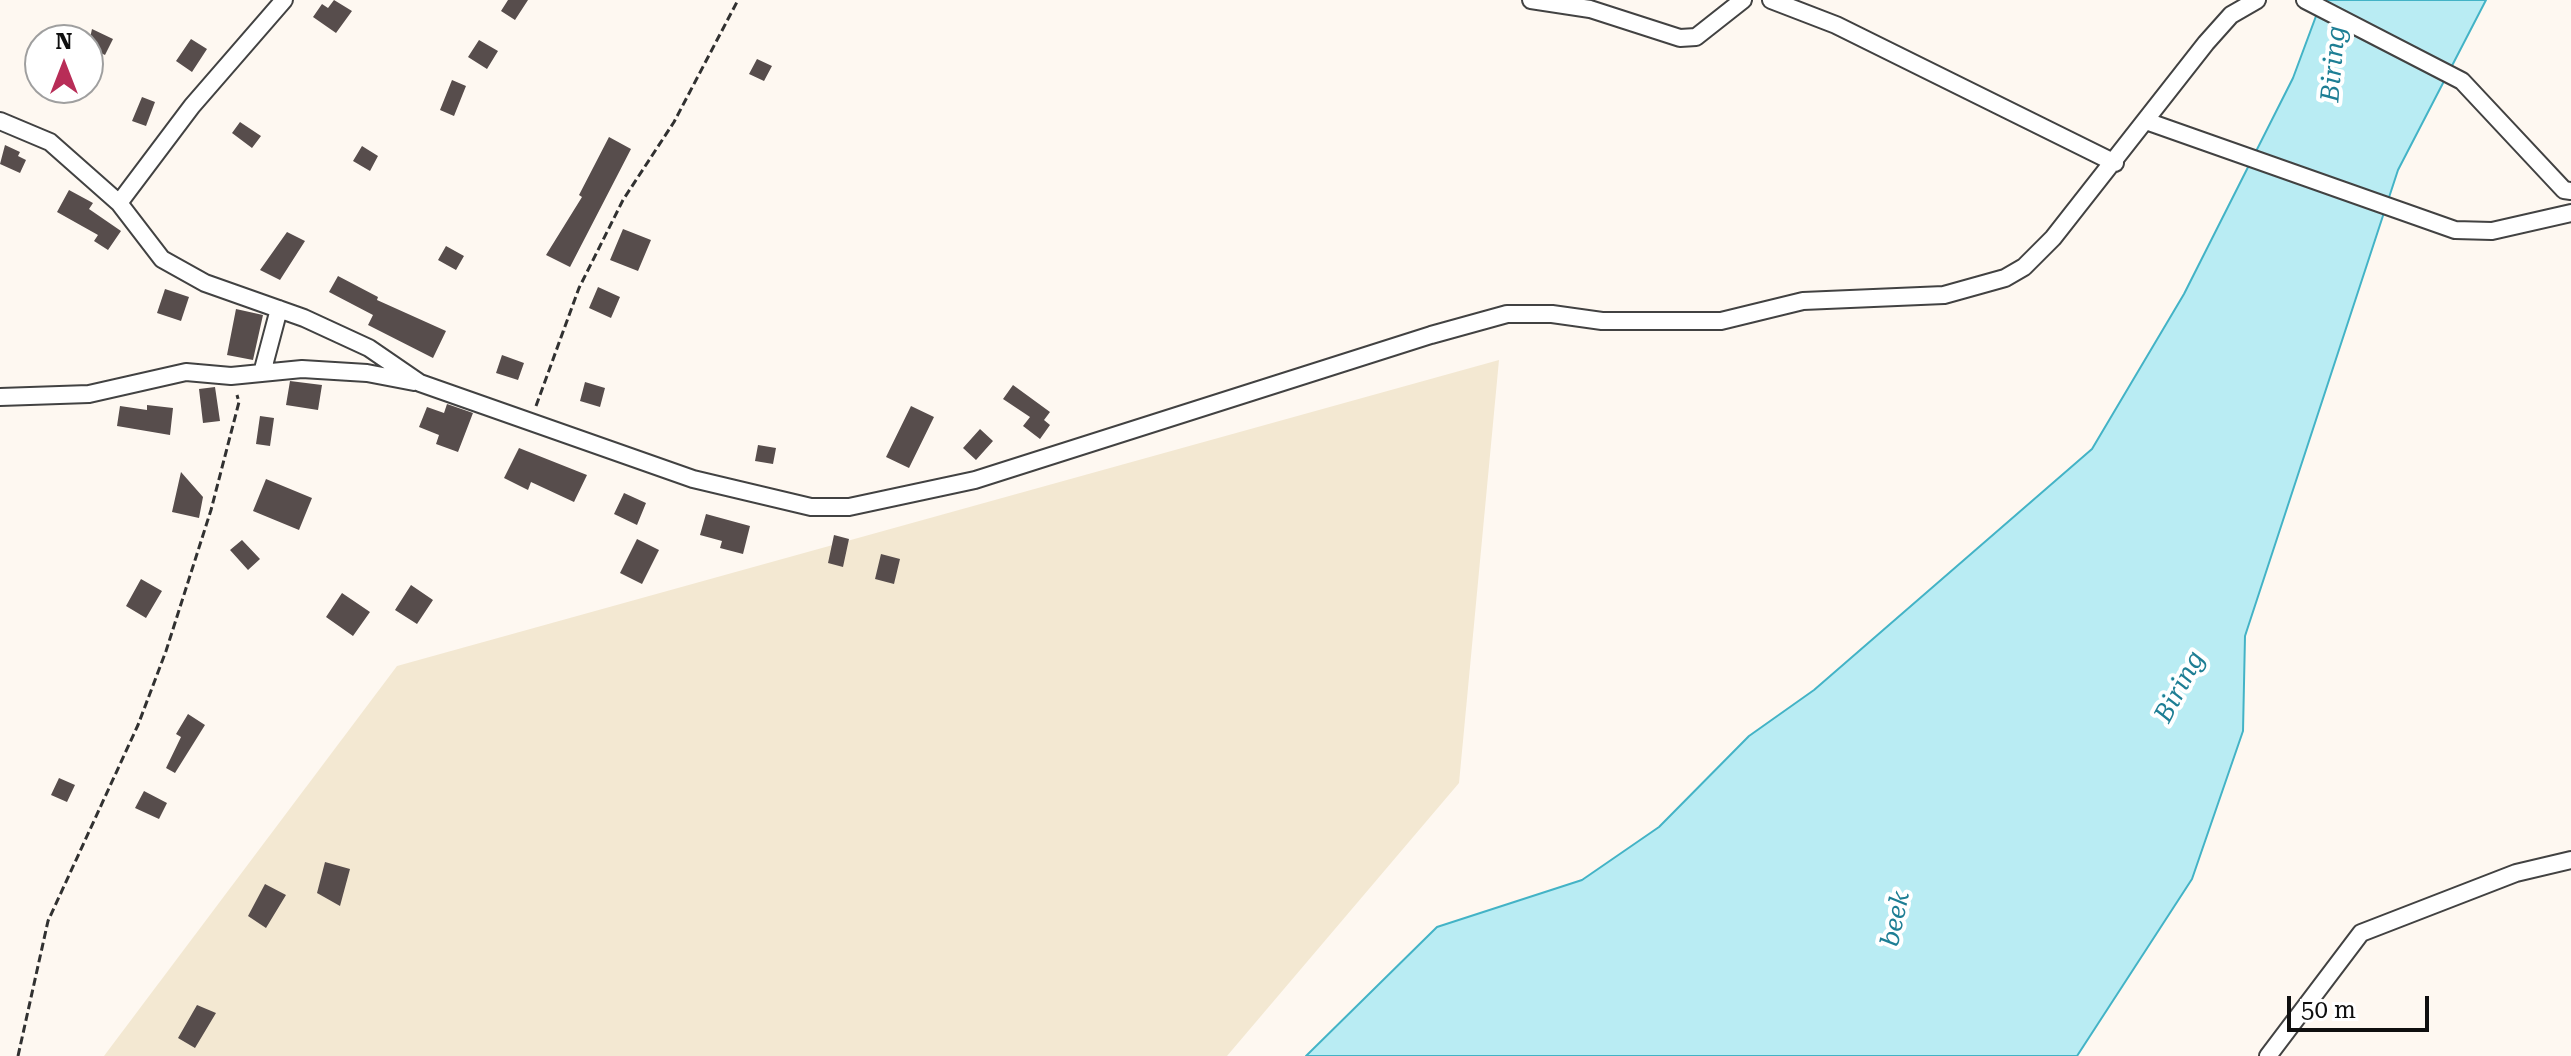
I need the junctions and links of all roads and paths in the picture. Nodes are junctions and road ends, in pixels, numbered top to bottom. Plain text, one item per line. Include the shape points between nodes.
1 (284, 0) edge
2 (738, 0) edge
3 (1531, 0) edge
4 (1743, 0) edge
5 (1771, 0) edge
6 (2257, 0) edge
7 (2305, 0) edge
8 (0, 121) edge
9 (2146, 121) junction
10 (2115, 163) junction
11 (2571, 191) edge
12 (119, 203) junction
13 (2571, 213) edge
14 (279, 309) junction
15 (262, 373) junction
16 (231, 376) junction
17 (420, 383) junction
18 (0, 397) edge
19 (531, 421) junction
20 (2571, 860) edge
21 (18, 1056) edge
22 (2268, 1056) edge

1 - 12 street via 192,106
2 - 19 path via 674,122 623,200 579,288
3 - 4 street via 1590,9 1680,38 1696,37
5 - 10 street via 1836,25
6 - 9 street via 2231,15
7 - 11 street via 2462,81 2564,190
8 - 12 street via 50,142
9 - 10 street
9 - 13 street via 2455,230 2492,231
10 - 19 street via 2024,267 1980,286 1944,295 1803,301 1690,323 1507,314 975,480 849,507 811,507 693,479
12 - 14 street via 162,259 205,283
14 - 15 street
14 - 17 street via 369,348
15 - 16 street
15 - 17 street via 367,373
16 - 18 street via 186,372 89,394
16 - 21 path via 239,402 207,524 138,725 48,921
17 - 19 street
20 - 22 street via 2516,873 2361,933

